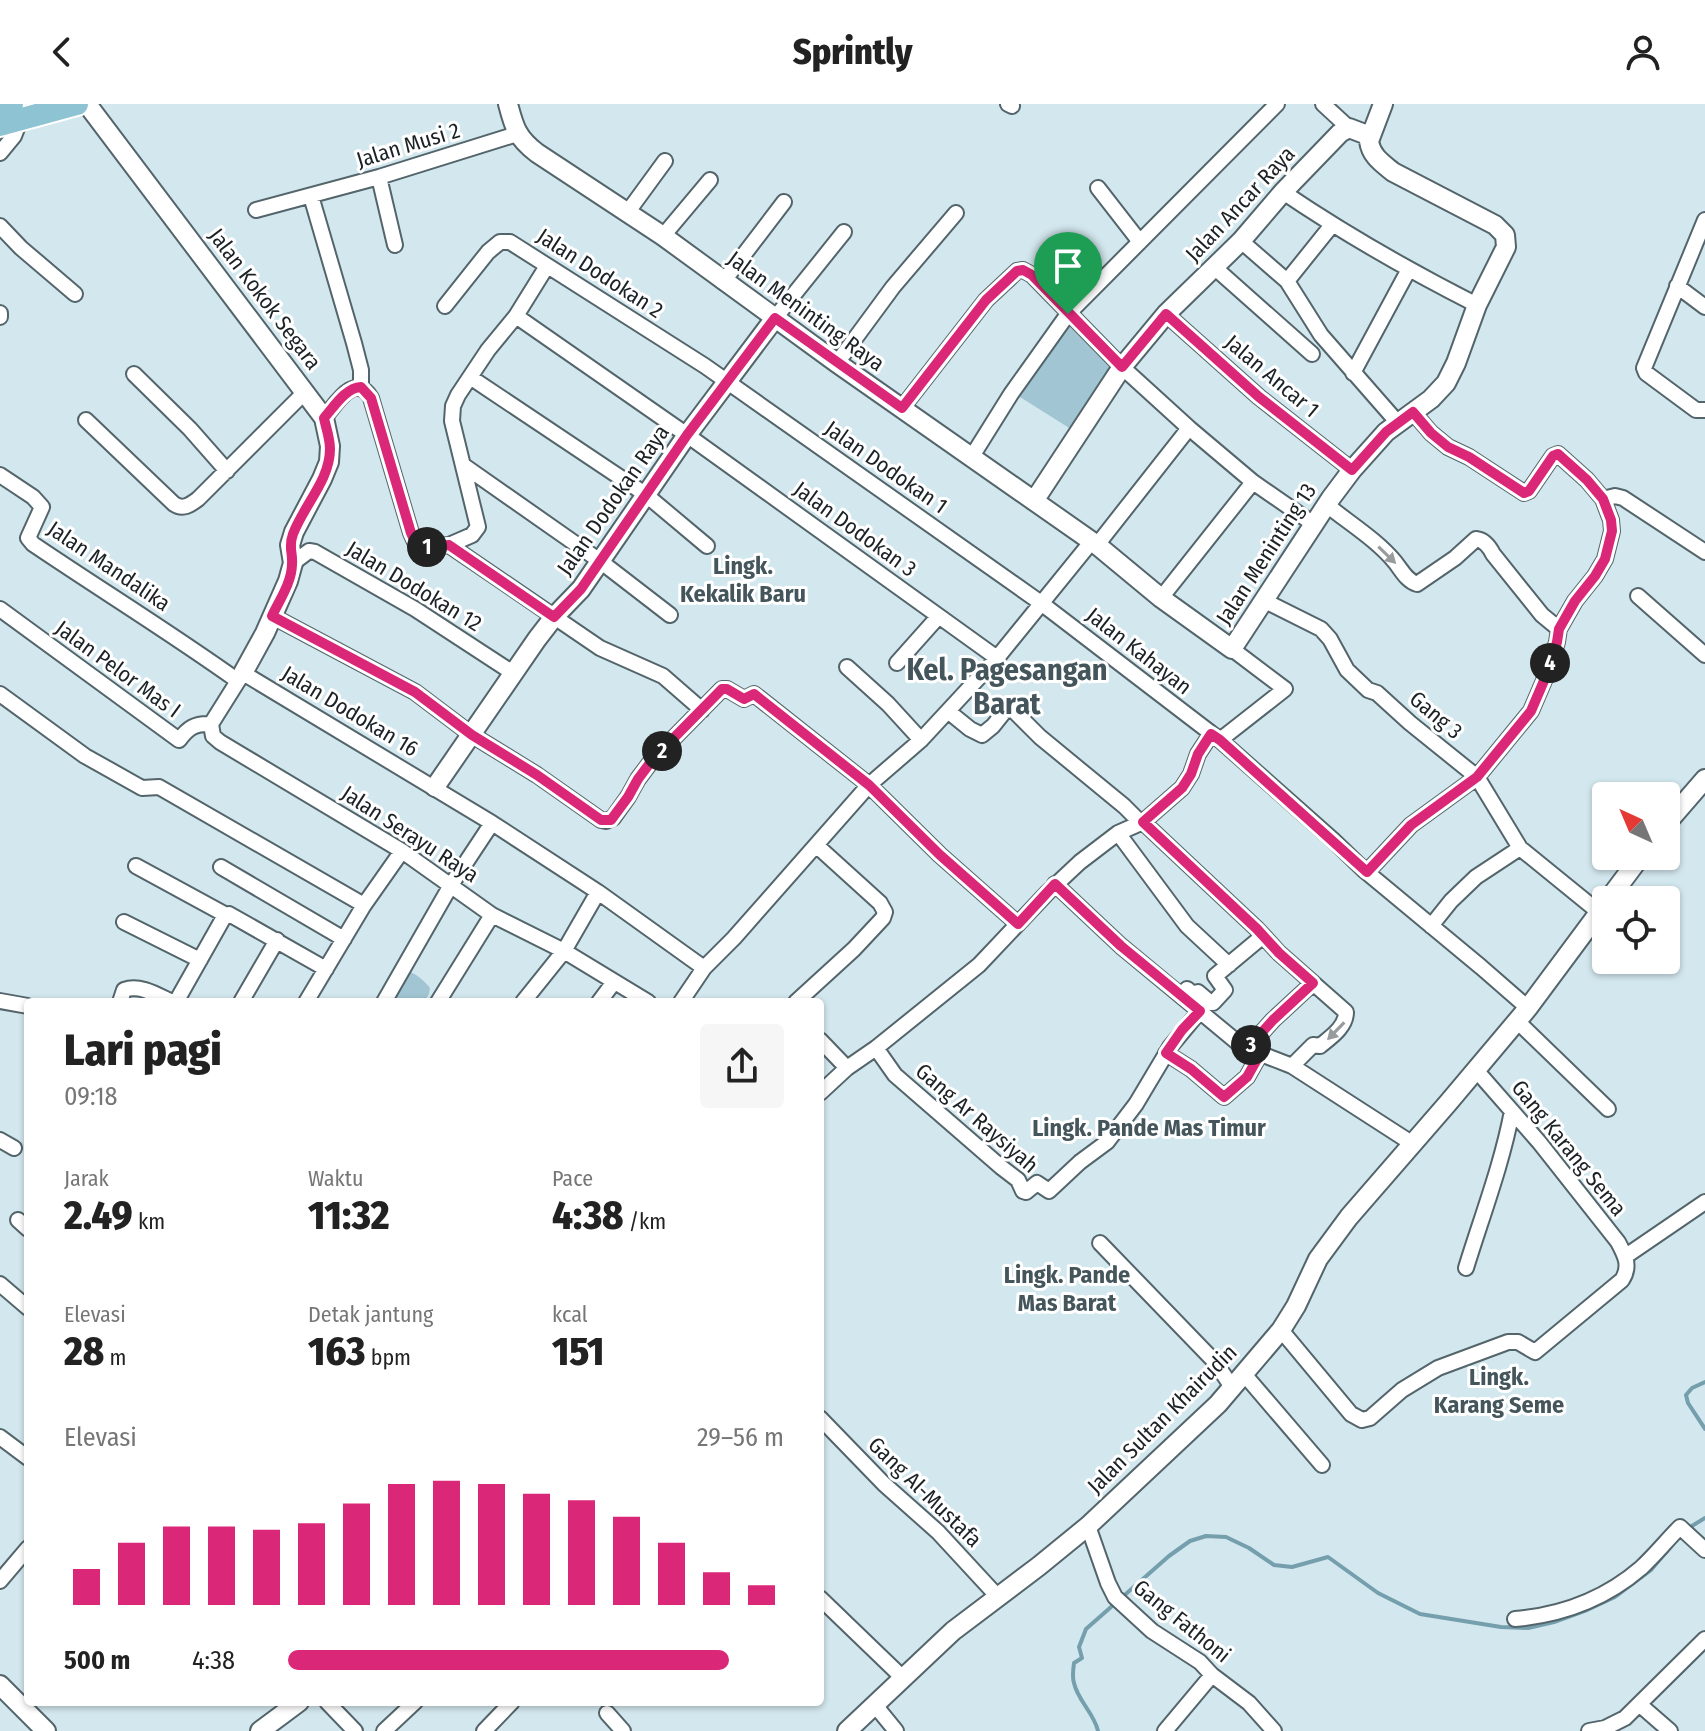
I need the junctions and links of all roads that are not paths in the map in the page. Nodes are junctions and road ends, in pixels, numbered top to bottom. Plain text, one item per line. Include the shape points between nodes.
1 (77, 104) edge
2 (87, 104) edge
3 (508, 104) edge
4 (1277, 104) edge
5 (1323, 104) edge
6 (1383, 104) edge
7 (0, 107) edge
8 (11, 116) edge
9 (1349, 128) junction
10 (517, 134) junction
11 (1370, 136) junction
12 (0, 153) edge
13 (665, 161) dead end
14 (379, 177) junction
15 (710, 180) dead end
16 (1098, 188) dead end
17 (1283, 192) junction
18 (311, 196) junction
19 (784, 202) dead end
20 (256, 210) dead end
21 (627, 213) junction
22 (956, 213) dead end
23 (1705, 220) edge
24 (1332, 225) junction
25 (0, 226) edge
26 (844, 232) dead end
27 (663, 236) junction
28 (1241, 241) junction
29 (1140, 242) junction
30 (395, 245) dead end
31 (547, 266) junction
32 (1214, 267) junction
33 (1408, 271) junction
34 (1287, 281) junction
35 (723, 282) junction
36 (1677, 286) junction
37 (75, 294) dead end
38 (1477, 305) junction
39 (445, 306) dead end
40 (1705, 307) edge
41 (1068, 314) junction
42 (1166, 314) junction
43 (516, 316) junction
44 (775, 318) junction
45 (1312, 354) dead end
46 (837, 363) junction
47 (705, 366) joint
48 (1122, 367) junction
49 (1353, 373) junction
50 (134, 374) dead end
51 (470, 377) junction
52 (728, 382) junction
53 (364, 389) junction
54 (305, 392) junction
55 (902, 408) junction
56 (1705, 410) edge
57 (324, 418) junction
58 (1405, 418) junction
59 (86, 420) dead end
60 (1189, 428) junction
61 (687, 435) junction
62 (971, 458) junction
63 (463, 465) junction
64 (1352, 470) junction
65 (227, 471) junction
66 (0, 475) edge
67 (1253, 482) junction
68 (645, 494) junction
69 (1603, 499) junction
70 (1034, 501) junction
71 (1327, 505) junction
72 (1315, 525) junction
73 (1094, 543) junction
74 (449, 545) junction
75 (707, 546) dead end
76 (1705, 552) edge
77 (600, 561) junction
78 (293, 563) junction
79 (1638, 596) dead end
80 (1161, 598) junction
81 (1265, 601) junction
82 (1041, 603) junction
83 (0, 609) edge
84 (670, 615) dead end
85 (272, 616) junction
86 (554, 617) junction
87 (938, 617) junction
88 (1559, 629) junction
89 (1232, 649) junction
90 (1705, 655) edge
91 (997, 658) junction
92 (897, 663) dead end
93 (847, 667) dead end
94 (513, 673) junction
95 (241, 677) junction
96 (0, 694) edge
97 (702, 710) junction
98 (949, 712) junction
99 (211, 724) junction
100 (472, 735) junction
101 (1215, 737) junction
102 (921, 740) junction
103 (1477, 777) junction
104 (869, 785) junction
105 (435, 787) junction
106 (1703, 787) edge
107 (1680, 810) edge
108 (492, 823) junction
109 (1142, 823) junction
110 (1118, 833) junction
111 (816, 845) junction
112 (1520, 848) junction
113 (402, 851) junction
114 (136, 866) dead end
115 (221, 867) dead end
116 (1367, 872) junction
117 (1055, 884) junction
118 (451, 885) junction
119 (598, 892) junction
120 (1592, 896) edge
121 (364, 905) junction
122 (226, 915) junction
123 (492, 915) junction
124 (124, 922) dead end
125 (1592, 922) edge
126 (1018, 924) junction
127 (1431, 926) junction
128 (1263, 936) junction
129 (344, 939) junction
130 (277, 940) junction
131 (564, 951) junction
132 (200, 960) junction
133 (1229, 965) junction
134 (704, 968) junction
135 (326, 969) junction
136 (614, 982) junction
137 (1313, 983) junction
138 (1183, 997) junction
139 (121, 998) edge
140 (164, 998) edge
141 (176, 998) edge
142 (243, 998) edge
143 (308, 998) edge
144 (386, 998) edge
145 (440, 998) edge
146 (526, 998) edge
147 (602, 998) edge
148 (641, 998) edge
149 (684, 998) edge
150 (800, 998) edge
151 (0, 1001) edge
152 (24, 1005) edge
153 (1200, 1011) junction
154 (1523, 1015) junction
155 (824, 1044) edge
156 (876, 1048) junction
157 (1250, 1050) junction
158 (1166, 1053) junction
159 (1292, 1066) junction
160 (847, 1068) junction
161 (1476, 1070) junction
162 (824, 1089) edge
163 (1608, 1109) dead end
164 (1512, 1111) junction
165 (0, 1140) edge
166 (1413, 1144) junction
167 (14, 1148) dead end
168 (1705, 1202) edge
169 (1100, 1243) dead end
170 (1626, 1256) junction
171 (1466, 1268) dead end
172 (0, 1284) edge
173 (24, 1305) edge
174 (1281, 1330) junction
175 (1238, 1381) junction
176 (824, 1422) edge
177 (0, 1437) edge
178 (24, 1455) edge
179 (1322, 1465) dead end
180 (1088, 1526) junction
181 (1705, 1550) edge
182 (24, 1553) edge
183 (0, 1581) edge
184 (999, 1598) junction
185 (824, 1602) edge
186 (1515, 1619) dead end
187 (1702, 1646) edge
188 (1212, 1675) junction
189 (903, 1678) junction
190 (0, 1685) edge
191 (874, 1704) junction
192 (1639, 1704) junction
193 (294, 1706) edge
194 (331, 1706) edge
195 (411, 1706) edge
196 (508, 1706) edge
197 (607, 1713) dead end
198 (46, 1731) edge
199 (260, 1731) edge
200 (355, 1731) edge
201 (384, 1731) edge
202 (484, 1731) edge
203 (623, 1731) edge
204 (847, 1731) edge
205 (896, 1731) edge
206 (1165, 1731) edge
207 (1274, 1731) edge
208 (1589, 1731) edge
209 (1670, 1731) edge

1 - 8 main road
2 - 54 street, Jalan Kokok Segara
3 - 10 street
4 - 29 street
5 - 9 street
6 - 11 street
7 - 8 main road
8 - 12 street via 14,136
9 - 11 street
9 - 17 street, Jalan Ancar Raya
10 - 14 street, Jalan Musi 2
10 - 21 street, Jalan Meninting Raya
11 - 38 street, Jalan Meninting 13 via 1374,155 1393,172 1505,235 1504,255
13 - 21 street
14 - 18 street, Jalan Musi 2
14 - 30 street
15 - 27 street
16 - 29 street
17 - 24 street
17 - 28 street, Jalan Ancar Raya
18 - 20 street, Jalan Musi 2
18 - 53 street
19 - 35 street
21 - 27 street, Jalan Meninting Raya
22 - 46 street
23 - 36 street
24 - 33 street
24 - 34 street
25 - 37 street
26 - 44 street
27 - 35 street, Jalan Meninting Raya
28 - 32 street, Jalan Ancar Raya
28 - 34 street
29 - 41 street
31 - 39 street, Jalan Dodokan 2 via 510,242 500,242
31 - 43 street
31 - 47 street, Jalan Dodokan 2
32 - 42 street, Jalan Ancar Raya
32 - 45 street
33 - 38 street
33 - 49 street
34 - 49 street
35 - 44 street, Jalan Meninting Raya
36 - 40 street
36 - 56 street via 1645,370 1696,410
38 - 58 street, Jalan Meninting 13 via 1452,374
41 - 48 street
41 - 55 street via 1032,275 1017,271 986,300
41 - 62 street
42 - 48 street, Jalan Ancar Raya
42 - 64 street, Jalan Ancar 1
43 - 51 street
43 - 61 street, Jalan Dodokan 3
44 - 46 street, Jalan Meninting Raya
44 - 52 street, Jalan Dodokan Raya
46 - 55 street, Jalan Meninting Raya
47 - 52 street, Jalan Dodokan 1
48 - 60 street
48 - 70 street, Jalan Ancar Raya
49 - 58 street
50 - 65 street
51 - 63 street via 452,413
51 - 68 street
52 - 61 street, Jalan Dodokan Raya
52 - 82 street, Jalan Dodokan 1
53 - 57 street via 347,392
53 - 74 street via 413,539 420,546
54 - 57 street, Jalan Kokok Segara
54 - 65 street
55 - 62 street, Jalan Meninting Raya
57 - 78 street, Jalan Kokok Segara via 329,462 294,532
58 - 64 street, Jalan Meninting 13
58 - 69 street via 1524,493 1558,454
59 - 65 street via 180,507 189,506
60 - 67 street
60 - 73 street
61 - 68 street, Jalan Dodokan Raya
61 - 87 street, Jalan Dodokan 3
62 - 70 street, Jalan Meninting Raya
63 - 74 street via 478,527
63 - 77 street
64 - 71 street, Jalan Meninting 13
66 - 95 street, Jalan Mandalika via 42,507 28,538 33,544
67 - 72 street
67 - 80 street
68 - 75 street
68 - 77 street, Jalan Dodokan Raya
69 - 76 street via 1623,498
69 - 88 street via 1612,531 1605,559
70 - 73 street, Jalan Meninting Raya
71 - 72 street, Jalan Meninting 13
71 -> 88 street via 1392,558 1414,584 1480,540
72 - 81 street, Jalan Meninting 13
73 - 80 street, Jalan Meninting Raya
73 - 82 street
74 - 86 street
77 - 84 street
77 - 86 street, Jalan Dodokan Raya
78 - 85 street, Jalan Kokok Segara
78 - 94 street, Jalan Dodokan 12 via 315,552
79 - 90 street
80 - 89 street, Jalan Meninting Raya
81 - 89 street, Jalan Meninting 13
81 - 103 street, Gang 3 via 1321,629 1347,670 1368,690
82 - 91 street
82 - 101 street, Jalan Kahayan
83 - 99 street, Jalan Pelor Mas I via 179,740 190,727
85 - 95 street, Jalan Kokok Segara
85 - 100 street via 415,692
86 - 94 street, Jalan Dodokan Raya
86 - 97 street via 600,648 663,676
87 - 91 street, Jalan Dodokan 3
87 - 92 street
88 - 103 street via 1531,711
89 - 101 street, Jalan Meninting Raya via 1285,689
91 - 98 street
93 - 102 street
94 - 100 street, Jalan Dodokan Raya
95 - 99 street
95 - 105 street, Jalan Dodokan 16
96 - 121 street via 85,756 142,788 159,787
97 - 100 street via 653,759 611,820 601,820
97 - 104 street via 723,688 744,699 754,694
98 - 102 street
98 - 109 street via 982,735 1005,711 1013,710
99 - 113 street, Jalan Serayu Raya via 213,736 230,750
100 - 105 street, Jalan Dodokan Raya
101 - 109 street via 1198,754 1182,788
101 - 116 street, Jalan Kahayan
102 - 104 street
103 - 112 street, Gang 3
103 - 116 street via 1411,825
104 - 111 street
104 - 126 street
105 - 108 street, Jalan Dodokan 16
106 - 107 street
108 - 118 street
108 - 119 street, Jalan Dodokan 16
109 - 110 street
109 - 128 street
110 - 117 street
110 - 133 street via 1187,926
111 - 134 street
111 - 150 street via 885,912
112 - 120 street, Gang 3
112 - 127 street via 1476,877
113 - 118 street, Jalan Serayu Raya
113 - 121 street
114 - 122 street
115 - 129 street
116 - 127 street, Jalan Kahayan
117 - 126 street
117 - 138 street
118 - 123 street, Jalan Serayu Raya
118 - 144 street
119 - 131 street
119 - 134 street, Jalan Dodokan 16
121 - 129 street
122 - 130 street
122 - 132 street
123 - 131 street, Jalan Serayu Raya
123 - 145 street
124 - 132 street
125 - 154 street, Jalan Sultan Khairudin
126 - 156 street via 960,982
127 - 154 street, Jalan Kahayan via 1481,967
128 - 133 street
128 - 137 street
129 - 135 street
130 - 135 street
130 - 142 street
131 - 136 street, Jalan Serayu Raya
131 - 146 street
132 - 141 street
133 - 138 street via 1215,976 1225,990 1213,1003 1187,989
134 - 149 street
135 - 143 street
136 - 147 street
136 - 148 street, Jalan Serayu Raya
137 - 157 street
137 -> 159 street via 1346,1011 1346,1019
138 - 153 street
139 - 140 street via 126,988
151 - 152 street
153 - 157 street
153 - 158 street
154 - 161 street, Jalan Sultan Khairudin
154 - 163 street, Jalan Kahayan
155 - 160 street
156 - 158 street, Gang Ar Raysiyah via 895,1075 1026,1192 1037,1183 1049,1191 1107,1142
156 - 160 street
157 - 158 street via 1247,1077 1223,1097
157 - 159 street
159 - 166 street
160 - 162 street
161 - 164 street, Gang Karang Sema
161 - 166 street, Jalan Sultan Khairudin
164 - 170 street, Gang Karang Sema
164 - 171 street
165 - 167 street
166 - 174 street, Jalan Sultan Khairudin via 1318,1259
168 - 170 street
169 - 175 street
170 - 174 street via 1622,1280 1535,1352 1508,1342 1438,1368 1362,1420 1351,1414
172 - 173 street
174 - 175 street, Jalan Sultan Khairudin
175 - 179 street
175 - 180 street, Jalan Sultan Khairudin
176 - 184 street, Gang Al-Mustafa
177 - 178 street
180 - 184 street, Jalan Sultan Khairudin
180 - 188 street, Gang Fathoni via 1119,1600
181 - 186 street via 1680,1527 1644,1565 1606,1593 1562,1611
182 - 183 street
184 - 189 street, Jalan Sultan Khairudin via 953,1631
185 - 189 street
187 - 192 street
188 - 206 street
188 - 207 street, Gang Fathoni via 1249,1703
189 - 191 street, Jalan Sultan Khairudin
190 - 198 street
191 - 204 street, Jalan Sultan Khairudin
191 - 205 street
192 - 208 street via 1625,1718
192 - 209 street
193 - 199 street
194 - 200 street
195 - 201 street
196 - 202 street
197 - 203 street

